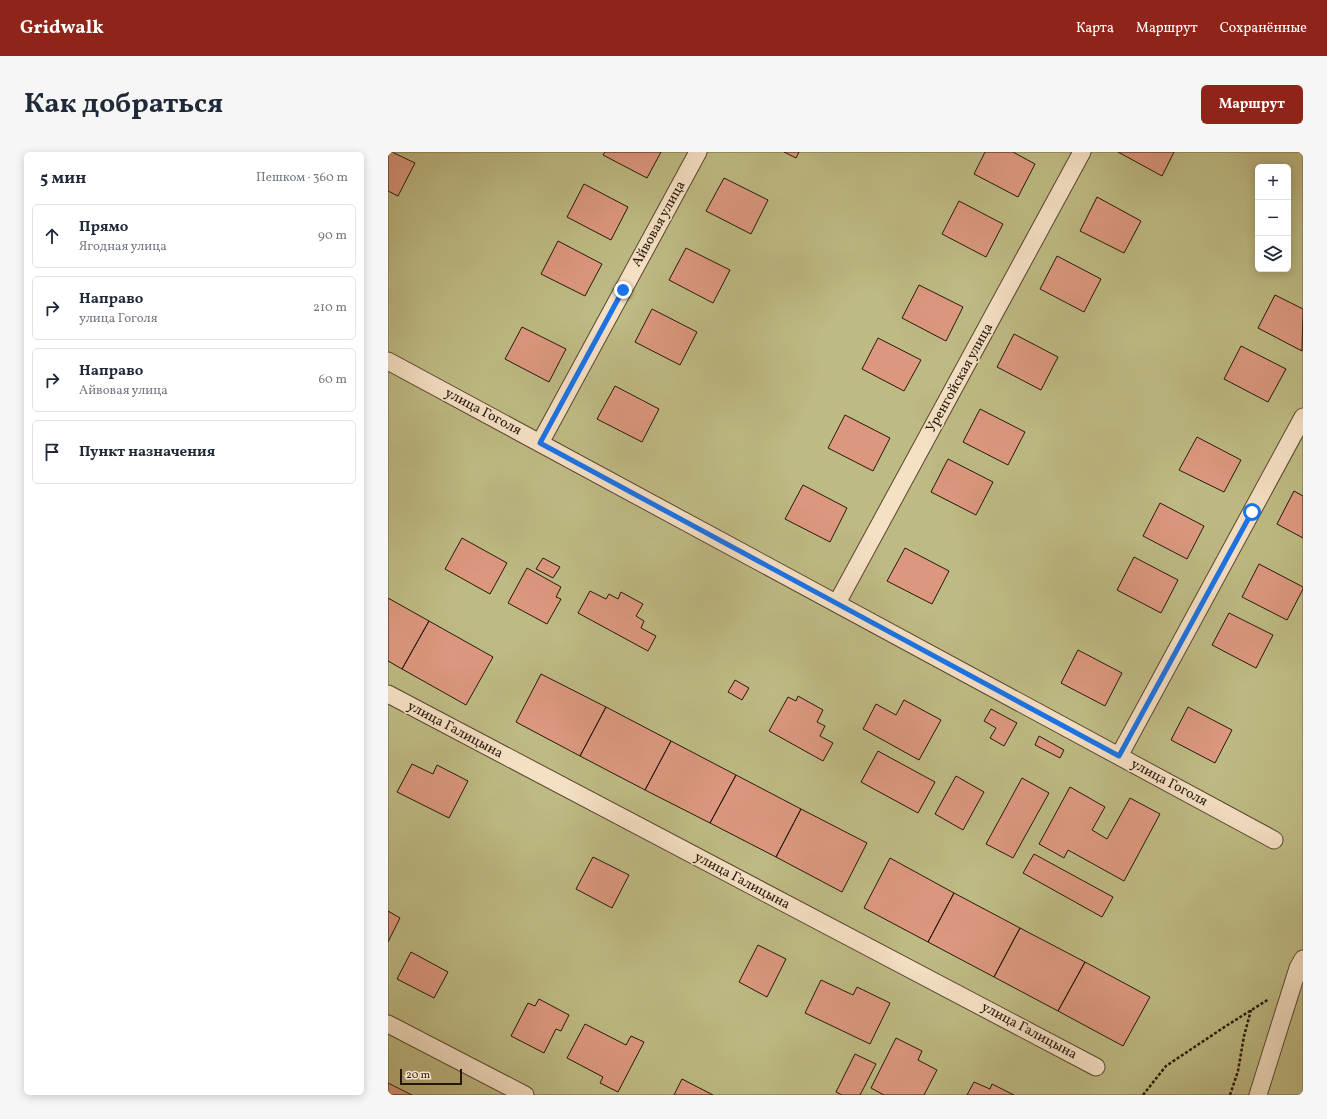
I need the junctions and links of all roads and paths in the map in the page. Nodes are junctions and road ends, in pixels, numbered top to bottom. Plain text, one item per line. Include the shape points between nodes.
1 (698, 152) edge
2 (1082, 152) edge
3 (388, 361) edge
4 (1303, 417) edge
5 (540, 443) junction
6 (837, 603) junction
7 (388, 694) edge
8 (1119, 756) junction
9 (1274, 840) dead end
10 (1303, 959) edge
11 (1293, 984) junction
12 (1252, 1009) junction
13 (388, 1024) edge
14 (1096, 1067) dead end
15 (525, 1095) edge
16 (1143, 1095) edge
17 (1230, 1095) edge
18 (1258, 1095) edge

1 - 5 street, Айвовая улица
2 - 6 street, Уренгойская улица
3 - 5 street, улица Гоголя
4 - 8 street
5 - 6 street, улица Гоголя
6 - 8 street, улица Гоголя
7 - 14 street, улица Галицына
8 - 9 street, улица Гоголя
10 - 11 street
11 - 12 path
11 - 18 street
12 - 16 path via 1166,1066
12 - 17 path
13 - 15 street

